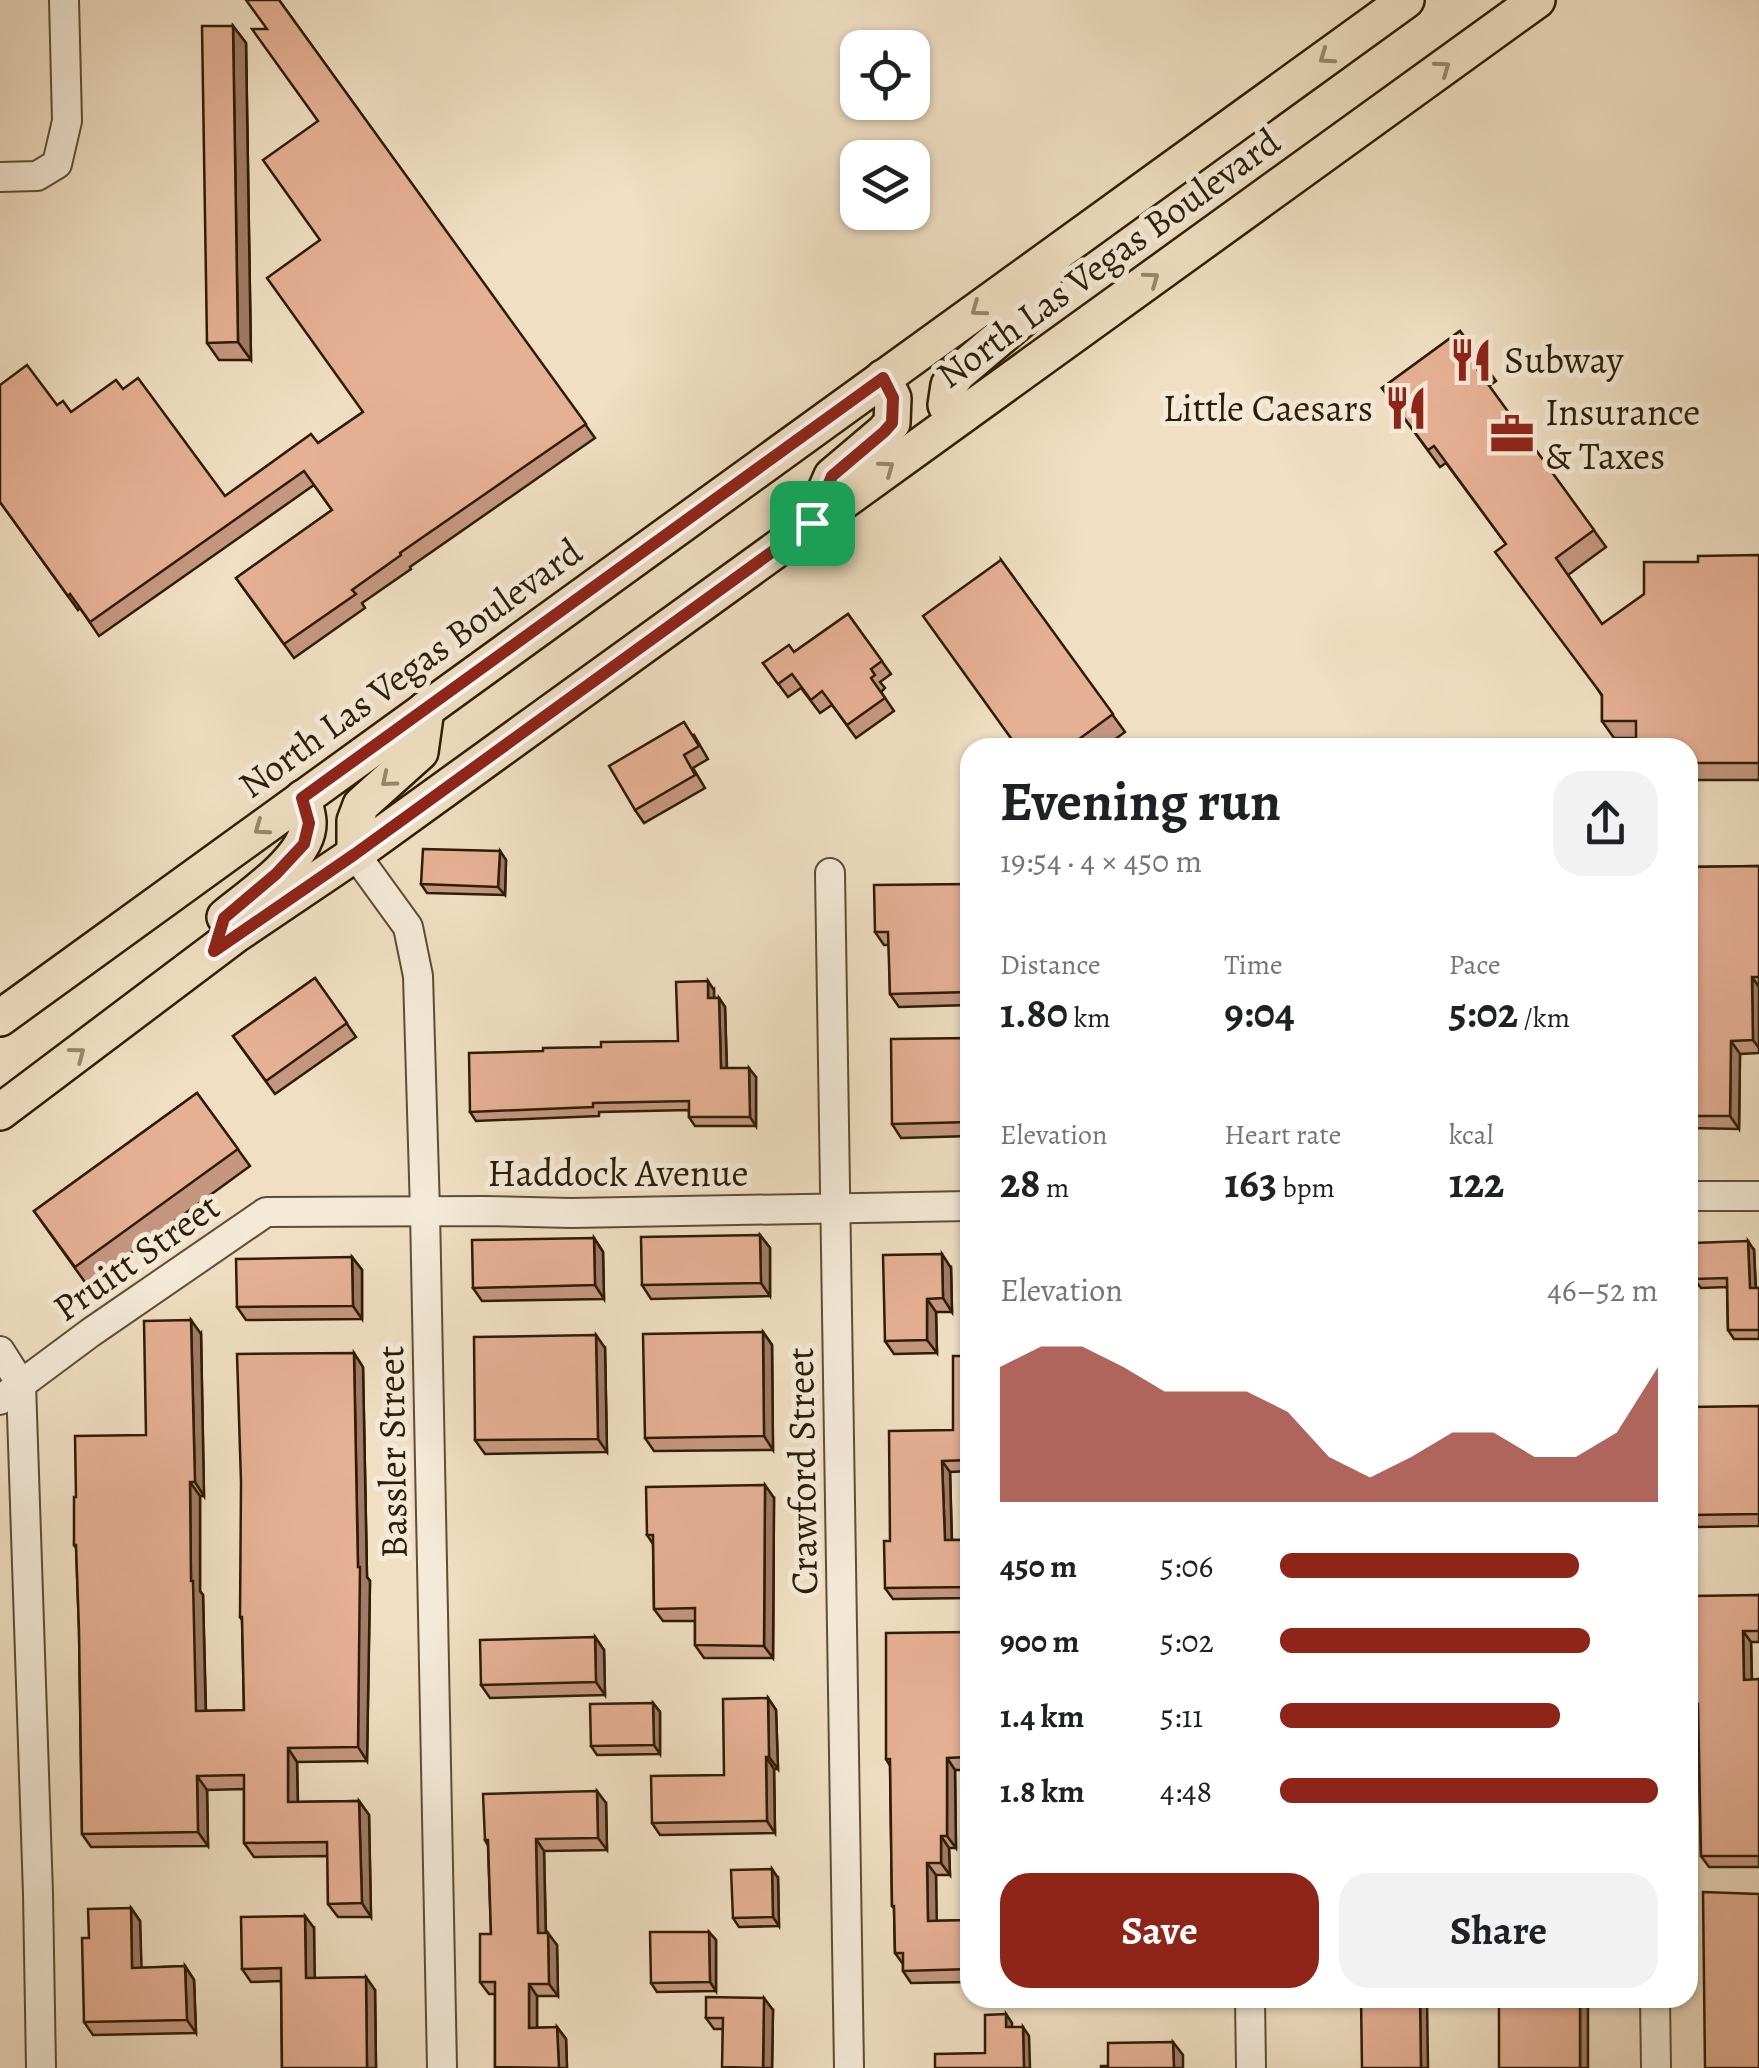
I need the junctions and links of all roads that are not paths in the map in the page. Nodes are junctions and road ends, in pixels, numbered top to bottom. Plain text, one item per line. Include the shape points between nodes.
1 (64, 0) edge
2 (1406, 0) edge
3 (1536, 0) edge
4 (0, 177) edge
5 (1056, 252) junction
6 (883, 378) junction
7 (954, 420) junction
8 (812, 523) junction
9 (426, 708) junction
10 (302, 798) junction
11 (355, 854) junction
12 (830, 873) dead end
13 (214, 951) junction
14 (0, 1018) edge
15 (0, 1112) edge
16 (1698, 1196) edge
17 (1759, 1196) edge
18 (960, 1206) edge
19 (835, 1208) junction
20 (266, 1212) joint
21 (425, 1212) junction
22 (0, 1351) edge
23 (11, 1392) edge
24 (1250, 2008) edge
25 (1655, 2008) edge
26 (41, 2068) edge
27 (442, 2068) edge
28 (849, 2068) edge
29 (1252, 2068) edge
30 (1656, 2068) edge

1 - 4 street via 67,120 57,164 38,176
2 -> 5 main road, North Las Vegas Boulevard
7 -> 3 main road, North Las Vegas Boulevard
5 -> 6 main road, North Las Vegas Boulevard
5 - 7 main road via 1022,319 949,386 946,404
6 - 8 main road via 893,398 892,423 832,476
6 - 9 main road, North Las Vegas Boulevard
8 -> 7 main road, North Las Vegas Boulevard
8 - 11 main road, North Las Vegas Boulevard
9 - 10 main road, North Las Vegas Boulevard
9 -> 11 main road via 420,752 361,805
10 - 13 main road via 309,823 304,844 224,918
10 -> 14 main road, North Las Vegas Boulevard
11 - 13 main road, North Las Vegas Boulevard
11 - 21 street, Bassler Street via 408,928 418,976
12 - 19 street, Crawford Street
15 -> 13 main road, North Las Vegas Boulevard
16 - 17 street
18 - 19 street, Haddock Avenue
19 - 21 street, Haddock Avenue
19 - 28 street, Crawford Street
20 - 21 street, Haddock Avenue
20 - 23 street, Pruitt Street
21 - 27 street, Bassler Street
22 - 23 street
23 - 26 street
24 - 29 street
25 - 30 street

